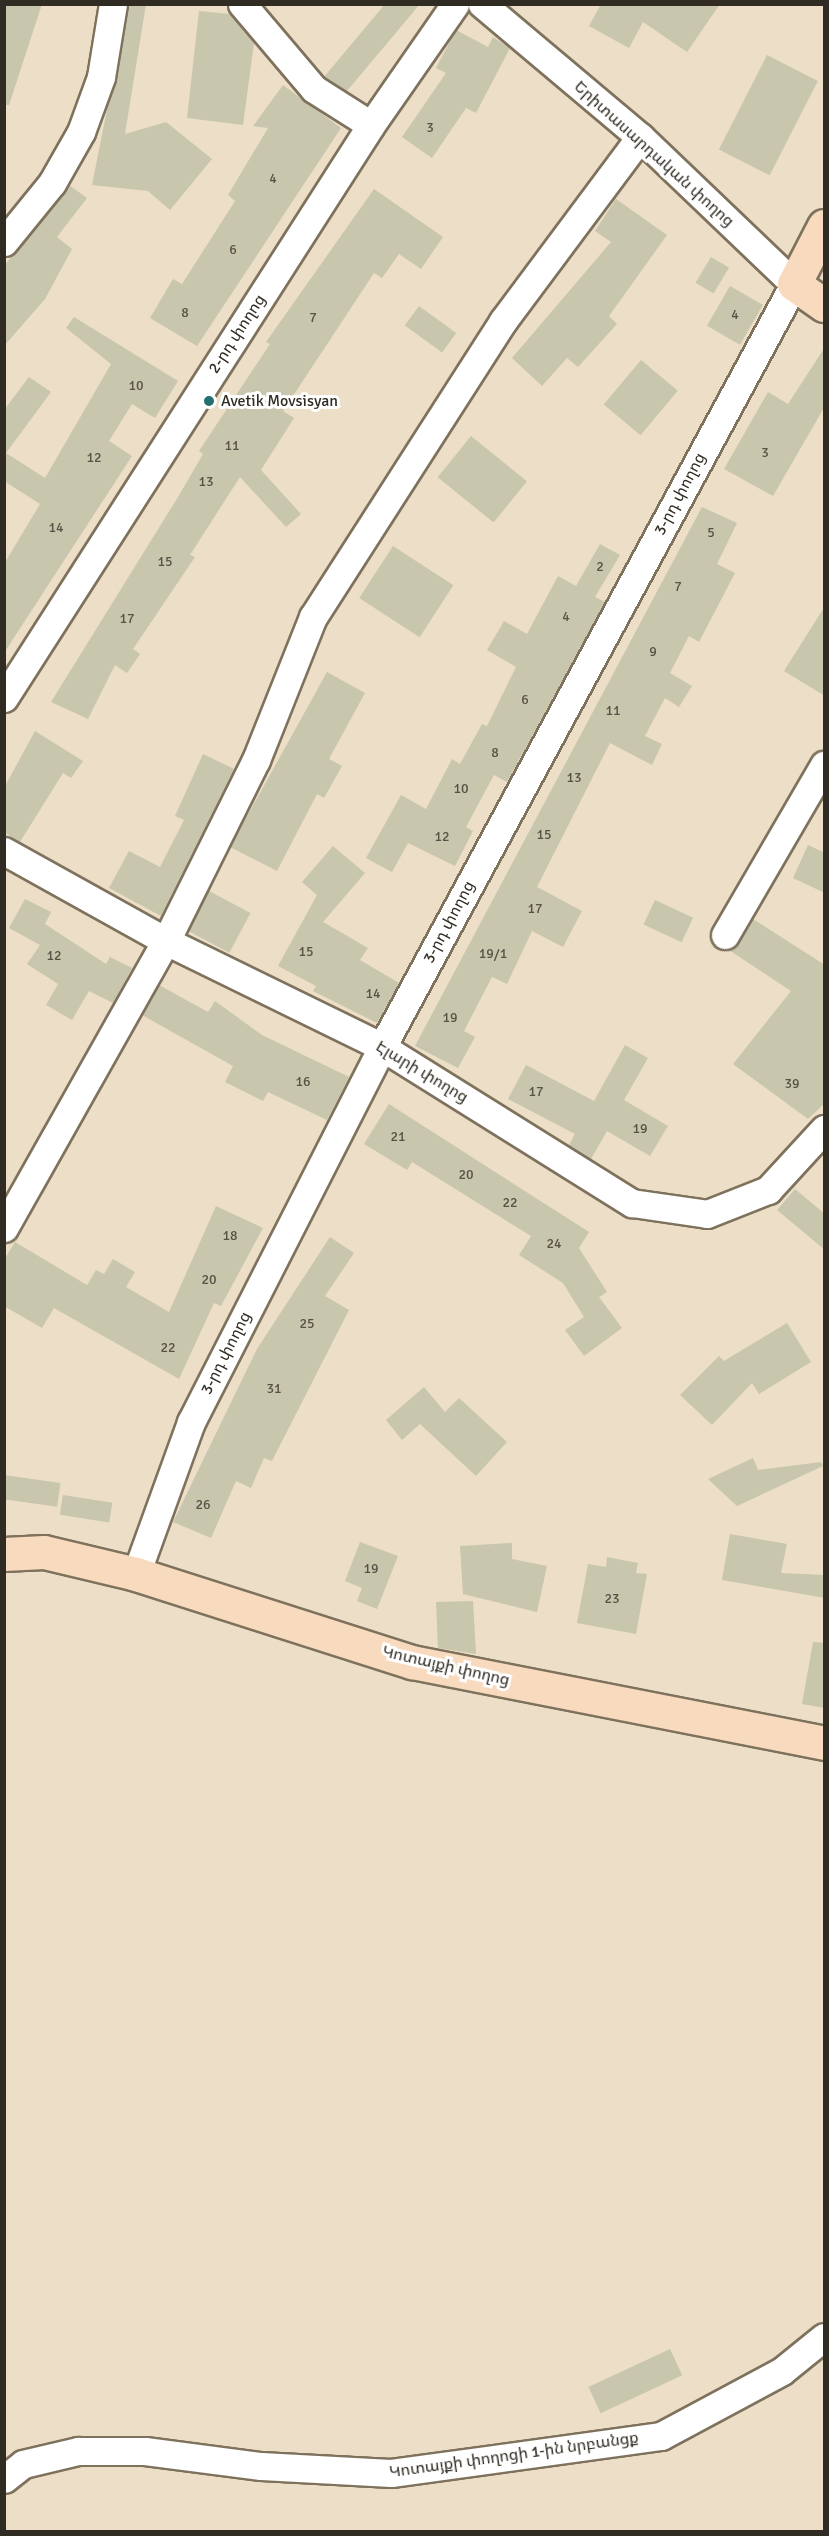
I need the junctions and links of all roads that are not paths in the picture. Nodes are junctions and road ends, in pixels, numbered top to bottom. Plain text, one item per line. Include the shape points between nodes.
1 (112, 4) edge
2 (242, 4) edge
3 (455, 4) edge
4 (482, 4) edge
5 (371, 126) junction
6 (640, 137) junction
7 (825, 226) edge
8 (4, 242) edge
9 (794, 284) junction
10 (825, 305) edge
11 (4, 698) edge
12 (825, 765) edge
13 (4, 851) edge
14 (725, 935) dead end
15 (166, 941) junction
16 (382, 1047) junction
17 (825, 1128) edge
18 (4, 1228) edge
19 (4, 1554) edge
20 (136, 1574) junction
21 (825, 1743) edge
22 (825, 2337) edge
23 (4, 2480) edge

1 - 8 street via 101,77 81,132 52,183
2 - 5 street via 314,89
3 - 5 street, 2-րդ փողոց
4 - 6 street, Երիտասարդական փողոց
5 - 11 street, 2-րդ փողոց
6 - 9 street, Երիտասարդական փողոց
6 - 15 street via 503,321 314,617 256,760
7 - 9 main road
9 - 10 main road, Երիտասարդական փողոց
9 - 16 street, 3-րդ փողոց
12 - 14 street
13 - 15 street, Էլարի փողոց
15 - 16 street, Էլարի փողոց
15 - 18 street
16 - 17 street, Էլարի փողոց via 632,1203 707,1214 768,1190
16 - 20 street, 3-րդ փողոց via 191,1422
19 - 20 main road, Կոտայքի փողոց via 44,1552
20 - 21 main road, Կոտայքի փողոց via 412,1662
22 - 23 street, Կոտայքի փողոցի 1-ին նրբանցք via 782,2371 660,2436 391,2473 261,2466 145,2451 78,2451 23,2464

